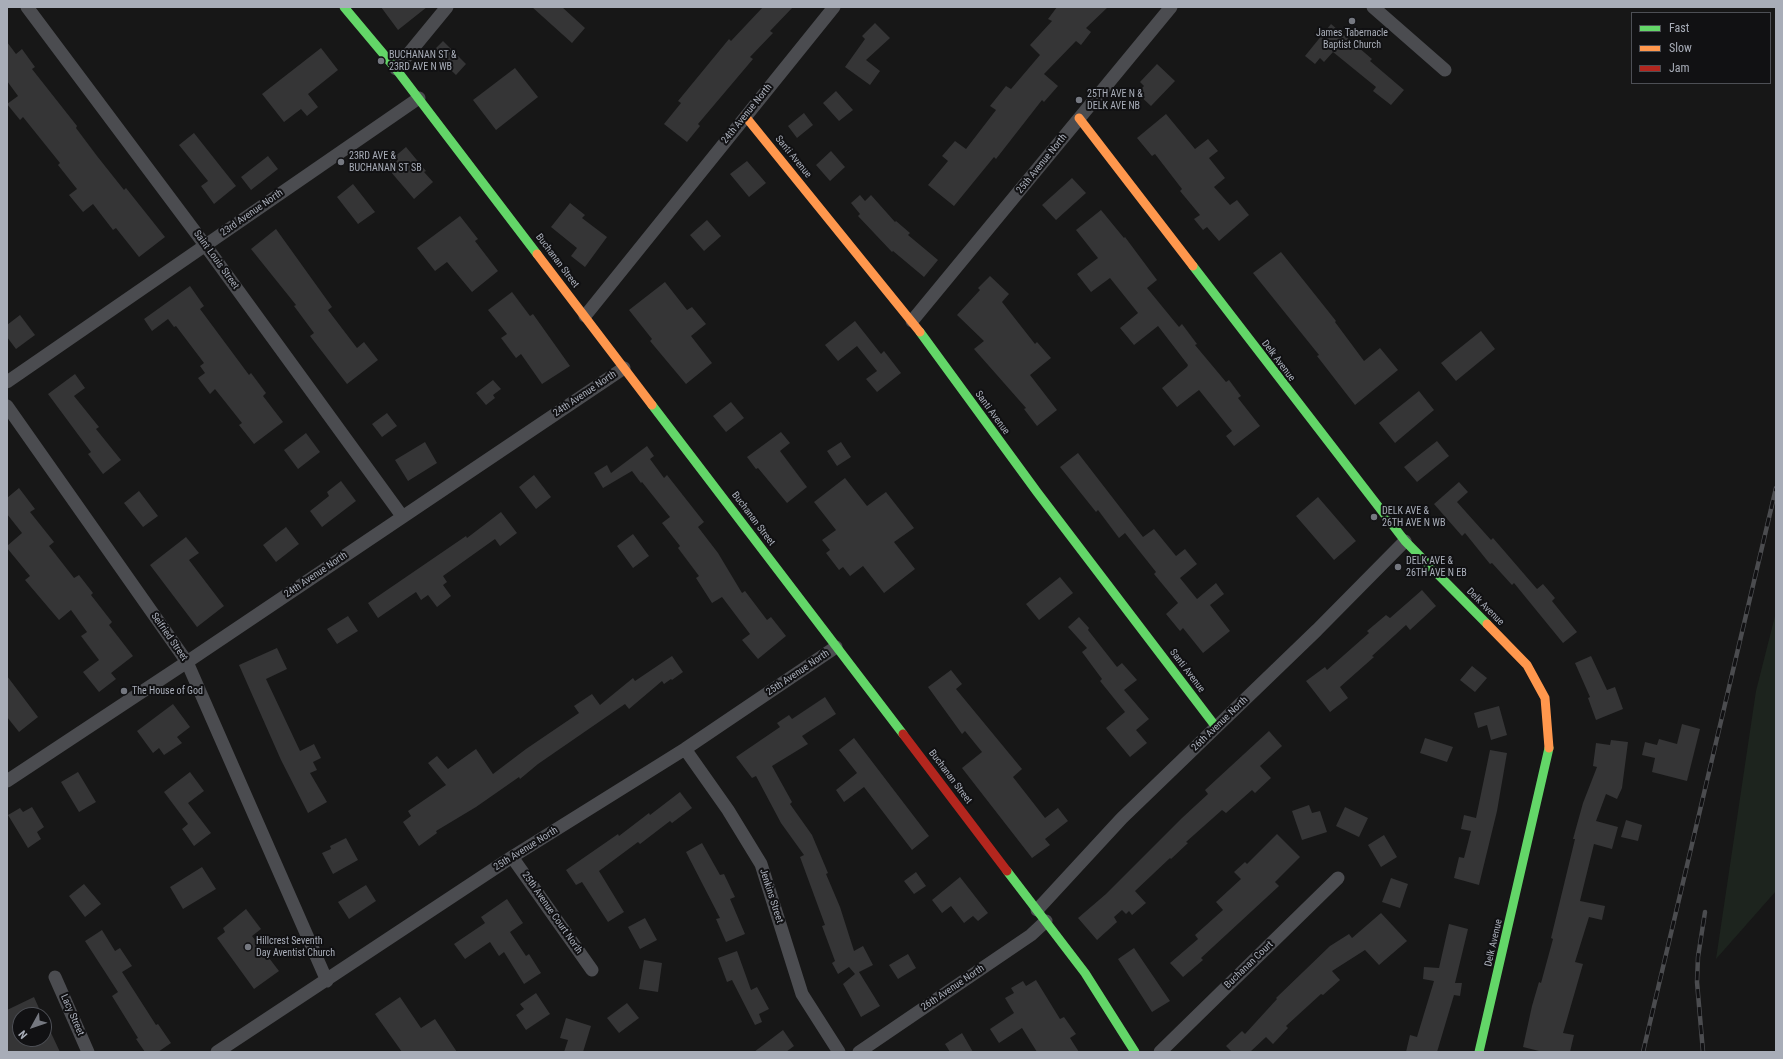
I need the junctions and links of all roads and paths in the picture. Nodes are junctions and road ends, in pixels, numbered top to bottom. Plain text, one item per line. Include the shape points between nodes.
1 (27, 7) edge
2 (344, 7) edge
3 (447, 7) edge
4 (834, 7) edge
5 (1171, 7) edge
6 (1373, 7) edge
7 (396, 69) junction
8 (1445, 70) dead end
9 (419, 98) junction
10 (745, 116) junction
11 (1079, 118) junction
12 (205, 245) junction
13 (585, 316) junction
14 (912, 322) junction
15 (624, 368) junction
16 (7, 382) edge
17 (7, 406) edge
18 (402, 516) junction
19 (1405, 541) junction
20 (836, 647) junction
21 (187, 662) junction
22 (1216, 727) junction
23 (686, 749) junction
24 (7, 781) edge
25 (512, 857) junction
26 (1338, 878) dead end
27 (1037, 910) junction
28 (1046, 922) junction
29 (592, 970) dead end
30 (55, 977) dead end
31 (327, 980) junction
32 (88, 1052) edge
33 (217, 1052) edge
34 (839, 1052) edge
35 (859, 1052) edge
36 (1135, 1052) edge
37 (1160, 1052) edge
38 (1479, 1052) edge

1 - 12 street, Saint Louis Street
2 - 7 street, Buchanan Street
3 - 7 street
4 - 10 street, 24th Avenue North
5 - 11 street, 25th Avenue North
6 - 8 street
7 - 9 street, Buchanan Street
9 - 12 street, 23rd Avenue North
9 - 13 street, Buchanan Street
10 - 13 street, 24th Avenue North
10 - 14 street, Santi Avenue
11 - 14 street, 25th Avenue North
11 - 19 street, Delk Avenue
12 - 16 street, 23rd Avenue North
12 - 18 street, Saint Louis Street
13 - 15 street, Buchanan Street
14 - 22 street, Santi Avenue via 1037,492
15 - 18 street, 24th Avenue North
15 - 20 street, Buchanan Street
17 - 21 street, Seifried Street
18 - 21 street, 24th Avenue North
19 - 22 street, 26th Avenue North
19 - 38 street, Delk Avenue via 1527,665 1545,698 1549,753
20 - 23 street, 25th Avenue North
20 - 27 street, Buchanan Street
21 - 24 street, 24th Avenue North
21 - 31 street, Seifried Street
22 - 27 street, 26th Avenue North via 1122,818
23 - 25 street, 25th Avenue North
23 - 34 street, Jenkins Street via 761,864 802,994
25 - 29 street, 25th Avenue Court North
25 - 31 street, 25th Avenue North
26 - 37 street, Buchanan Court
27 - 28 street, Buchanan Street
28 - 35 street, 26th Avenue North
28 - 36 street, Buchanan Street via 1085,973
30 - 32 street, Lacy Street
31 - 33 street, 25th Avenue North

